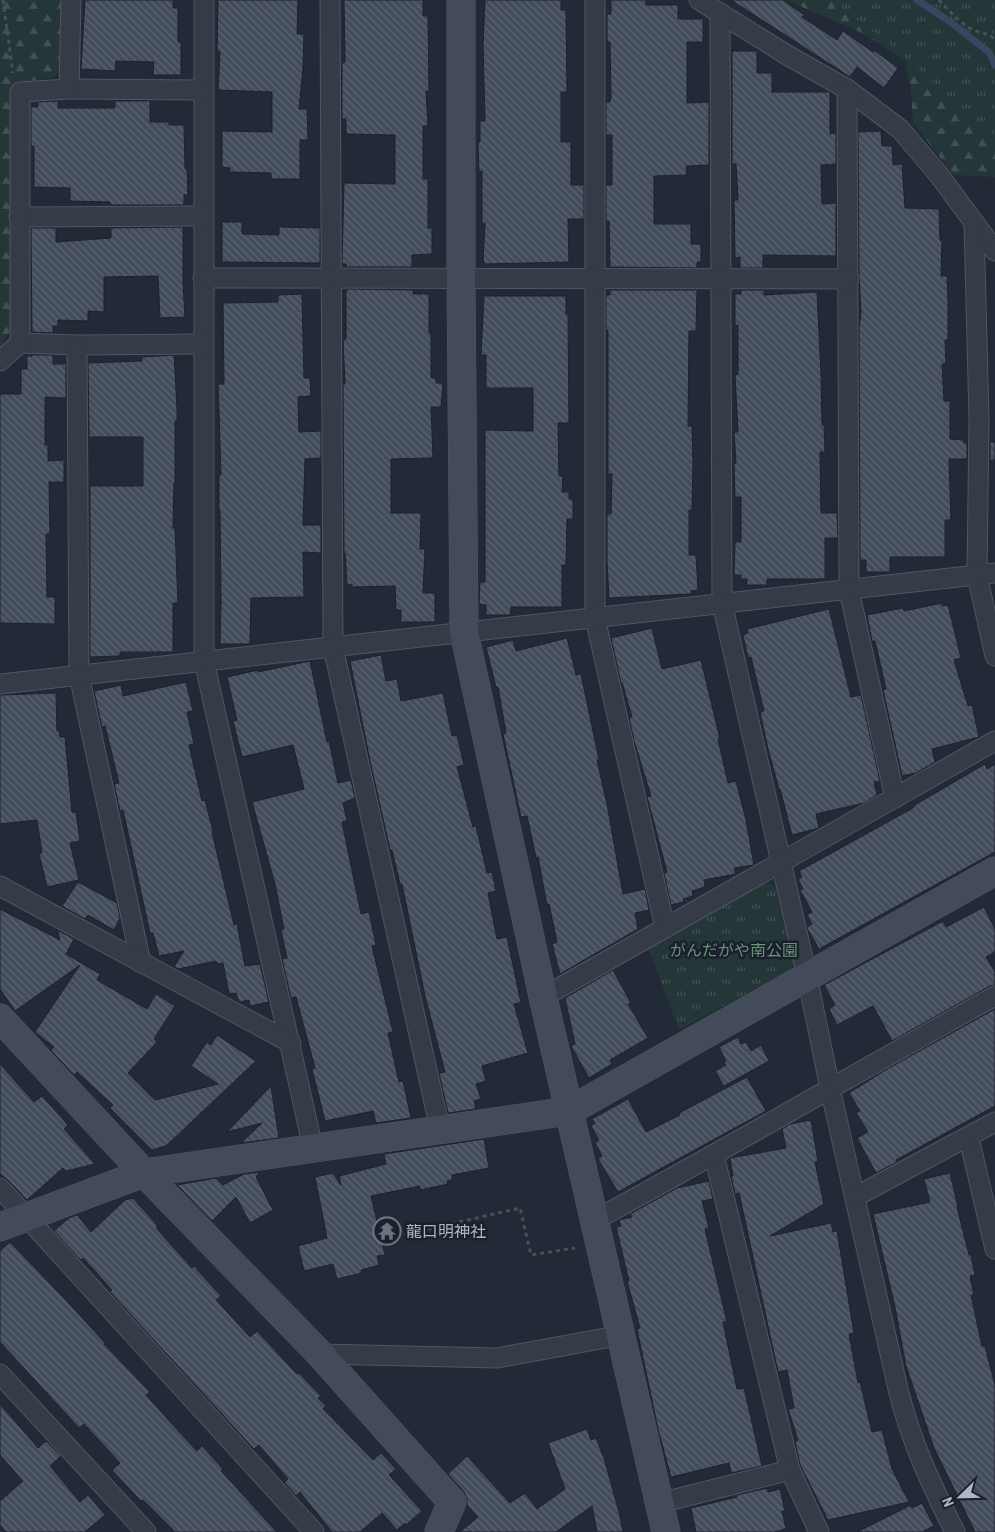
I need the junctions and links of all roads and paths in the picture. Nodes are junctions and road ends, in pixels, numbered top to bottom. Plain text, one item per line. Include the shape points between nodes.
1 (3, 0) edge
2 (71, 0) edge
3 (204, 0) edge
4 (330, 0) edge
5 (461, 0) edge
6 (595, 0) edge
7 (699, 0) edge
8 (939, 0) edge
9 (720, 14) junction
10 (995, 40) edge
11 (847, 89) junction
12 (69, 90) junction
13 (204, 90) junction
14 (20, 92) junction
15 (204, 216) junction
16 (19, 217) junction
17 (974, 224) junction
18 (995, 251) edge
19 (204, 278) junction
20 (331, 278) junction
21 (461, 279) junction
22 (594, 279) junction
23 (720, 279) junction
24 (849, 279) junction
25 (20, 344) junction
26 (204, 344) junction
27 (77, 345) junction
28 (0, 361) edge
29 (987, 419) edge
30 (986, 574) edge
31 (849, 590) junction
32 (722, 604) junction
33 (594, 618) junction
34 (464, 632) junction
35 (333, 647) junction
36 (995, 656) edge
37 (204, 661) junction
38 (79, 675) junction
39 (0, 684) edge
40 (995, 741) edge
41 (895, 798) junction
42 (781, 862) junction
43 (995, 872) edge
44 (0, 886) edge
45 (665, 928) junction
46 (141, 963) junction
47 (808, 976) junction
48 (995, 996) edge
49 (543, 997) junction
50 (0, 1018) edge
51 (290, 1043) junction
52 (830, 1088) junction
53 (568, 1111) junction
54 (995, 1122) edge
55 (440, 1129) junction
56 (969, 1138) junction
57 (313, 1148) junction
58 (714, 1156) junction
59 (144, 1173) junction
60 (0, 1188) edge
61 (855, 1197) junction
62 (27, 1218) junction
63 (0, 1226) edge
64 (598, 1232) junction
65 (389, 1238) dead end
66 (995, 1250) edge
67 (622, 1335) junction
68 (320, 1354) junction
69 (0, 1374) edge
70 (790, 1470) junction
71 (660, 1503) junction
72 (146, 1532) edge
73 (314, 1532) edge
74 (439, 1532) edge
75 (666, 1532) edge
76 (819, 1532) edge
77 (955, 1532) edge

1 - 14 path via 14,80
2 - 12 street
3 - 13 street
4 - 20 street
5 - 21 street
6 - 22 street
7 - 9 street
8 - 10 path via 962,22
9 - 11 street
9 - 23 street
11 - 17 street via 900,128
11 - 24 street
12 - 13 street
12 - 14 street
13 - 15 street
14 - 16 street
15 - 16 street
15 - 19 street
16 - 25 street
17 - 18 street
17 - 29 street
19 - 20 street
19 - 26 street
20 - 21 street
20 - 35 street
21 - 22 street
21 - 34 street
22 - 23 street
22 - 33 street
23 - 24 street
23 - 32 street
24 - 31 street
25 - 27 street
25 - 28 street
26 - 27 street
26 - 37 street
27 - 38 street
29 - 30 street
30 - 31 street
30 - 36 street
31 - 32 street
31 - 41 street
32 - 33 street
32 - 42 street
33 - 34 street
33 - 45 street
34 - 35 street
34 - 49 street
35 - 37 street
35 - 55 street
37 - 38 street
37 - 51 street
38 - 39 street
38 - 46 street
40 - 41 street
41 - 42 street
42 - 45 street
42 - 47 street
43 - 47 street
44 - 46 street
45 - 49 street
46 - 51 street
47 - 52 street
47 - 53 street
48 - 52 street
49 - 53 street
50 - 59 street
51 - 57 street
52 - 58 street
52 - 61 street
53 - 55 street
53 - 64 street
54 - 56 street
55 - 57 street
56 - 61 street
56 - 66 street
57 - 59 street
58 - 64 street
58 - 70 street
59 - 62 street
59 - 68 street
60 - 62 street
61 - 77 street via 906,1422
62 - 63 street
62 - 73 street
64 - 65 path via 531,1255 520,1208
64 - 67 street
67 - 68 street via 497,1358
67 - 71 street
68 - 74 street via 452,1502
69 - 72 street
70 - 71 street
70 - 76 street
71 - 75 street

